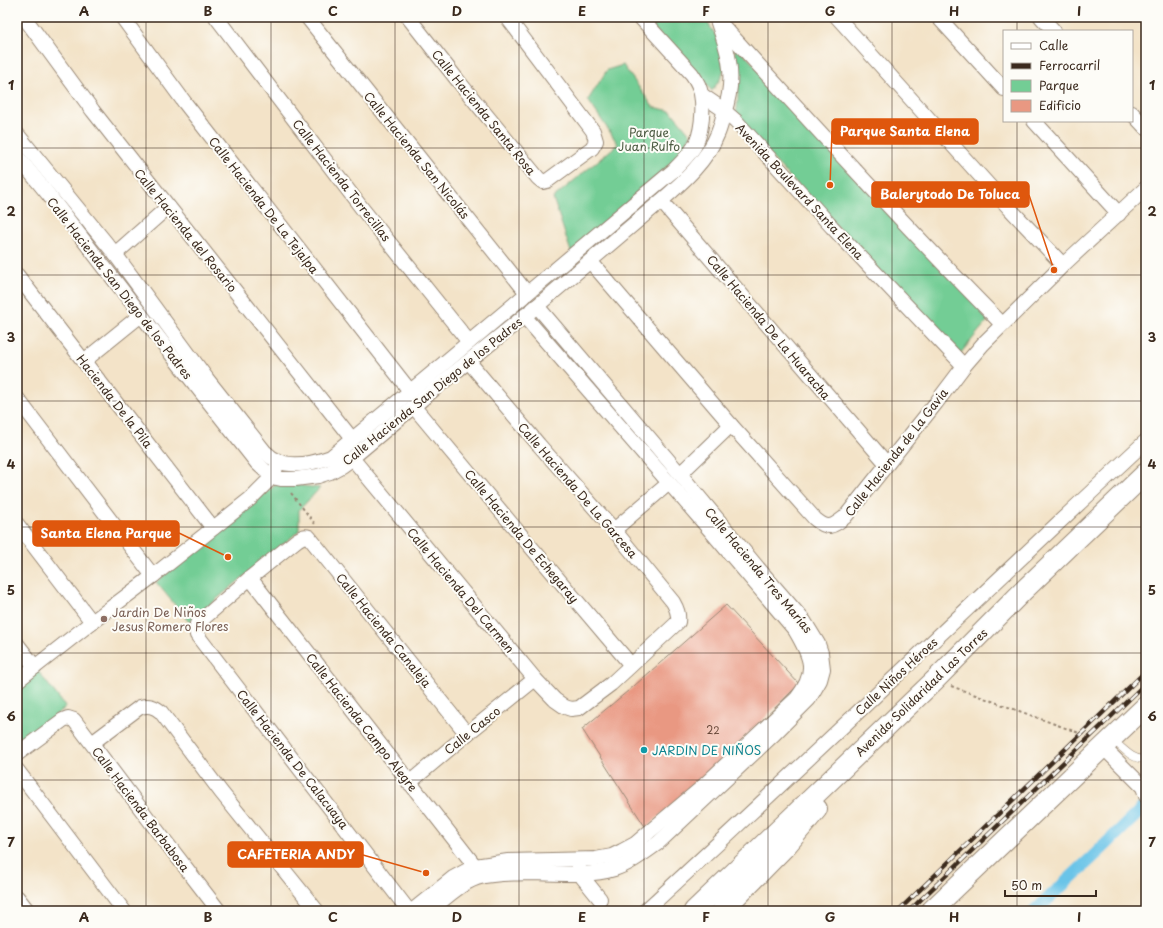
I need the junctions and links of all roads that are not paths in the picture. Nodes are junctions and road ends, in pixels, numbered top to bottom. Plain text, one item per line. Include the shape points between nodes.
1 (24, 17) edge
2 (122, 17) edge
3 (216, 17) edge
4 (307, 17) edge
5 (408, 17) edge
6 (507, 17) edge
7 (640, 17) edge
8 (837, 17) edge
9 (938, 17) edge
10 (1041, 17) edge
11 (715, 19) edge
12 (17, 23) edge
13 (1053, 30) edge
14 (1003, 88) edge
15 (702, 95) junction
16 (725, 112) junction
17 (1133, 114) edge
18 (1035, 122) edge
19 (1146, 128) edge
20 (17, 134) edge
21 (17, 156) edge
22 (1146, 188) edge
23 (53, 190) junction
24 (661, 201) junction
25 (168, 208) junction
26 (1119, 214) junction
27 (608, 225) junction
28 (619, 236) junction
29 (115, 254) junction
30 (590, 261) junction
31 (1063, 265) junction
32 (17, 275) edge
33 (527, 293) junction
34 (537, 306) junction
35 (141, 315) junction
36 (524, 316) junction
37 (1002, 324) junction
38 (469, 342) junction
39 (190, 354) junction
40 (84, 361) junction
41 (469, 362) junction
42 (179, 364) junction
43 (964, 366) junction
44 (435, 380) junction
45 (410, 391) junction
46 (17, 398) edge
47 (414, 407) junction
48 (633, 419) junction
49 (731, 424) junction
50 (622, 429) junction
51 (352, 440) junction
52 (1146, 441) edge
53 (352, 458) junction
54 (278, 462) junction
55 (887, 464) junction
56 (1146, 473) edge
57 (276, 478) junction
58 (675, 478) junction
59 (17, 524) edge
60 (212, 528) junction
61 (614, 530) junction
62 (154, 576) junction
63 (250, 578) junction
64 (92, 622) junction
65 (17, 644) edge
66 (632, 664) junction
67 (35, 667) junction
68 (535, 679) junction
69 (17, 681) edge
70 (1146, 706) edge
71 (466, 734) junction
72 (92, 743) junction
73 (1107, 743) junction
74 (17, 754) edge
75 (1146, 759) edge
76 (844, 767) junction
77 (17, 770) edge
78 (409, 783) junction
79 (1146, 795) edge
80 (475, 866) junction
81 (578, 867) junction
82 (17, 896) edge
83 (600, 899) dead end
84 (933, 908) edge
85 (28, 911) edge
86 (124, 911) edge
87 (219, 911) edge
88 (317, 911) edge
89 (410, 911) edge
90 (430, 911) edge
91 (645, 911) edge
92 (694, 911) edge
93 (722, 911) edge

1 - 12 street
1 - 25 street, Calle Hacienda del Rosario via 92,111
2 - 45 street, Calle Hacienda De La Tejalpa via 185,103
3 - 38 street, Calle Hacienda Torrecillas via 364,211
4 - 33 street, Calle Hacienda San Nicolás
5 - 6 street, Calle Hacienda Santa Rosa via 538,178 542,182 547,181 592,148 596,137
7 - 15 street via 692,74
8 - 31 street
9 - 14 street
10 - 13 street
11 - 16 street, Calle Hacienda San Diego de los Padres via 730,63 730,93
11 - 37 street via 825,139
15 - 16 street, Avenida Boulevard Santa Elena
15 - 27 street, Calle Hacienda San Diego de los Padres via 700,132 694,147 674,170
16 - 24 street, Calle Hacienda San Diego de los Padres via 718,134 706,155
16 - 43 street, Avenida Boulevard Santa Elena
17 - 19 street
18 - 26 street
20 - 23 street, Calle Hacienda San Diego de los Padres
21 - 23 street, Calle Hacienda San Diego de los Padres
22 - 26 street, Calle Hacienda de La Gavia
23 - 29 street, Calle Hacienda San Diego de los Padres
23 - 35 street, Calle Hacienda San Diego de los Padres
24 - 28 street, Calle Hacienda San Diego de los Padres
24 - 55 street, Calle Hacienda De La Huaracha
25 - 29 street
25 - 51 street, Calle Hacienda del Rosario
26 - 31 street, Calle Hacienda de La Gavia
27 - 28 street
27 - 33 street, Calle Hacienda San Diego de los Padres
28 - 30 street, Calle Hacienda San Diego de los Padres
29 - 39 street, Calle Hacienda San Diego de los Padres
30 - 34 street, Calle Hacienda San Diego de los Padres
30 - 49 street, Calle Hacienda de La Gavia
31 - 37 street, Calle Hacienda de La Gavia
32 - 40 street, Hacienda De la Pila
33 - 38 street, Calle Hacienda San Diego de los Padres
34 - 36 street, Calle Hacienda San Diego de los Padres
34 - 48 street, Calle Hacienda Tres Marías
35 - 40 street
35 - 42 street, Calle Hacienda San Diego de los Padres
36 - 41 street, Calle Hacienda San Diego de los Padres
36 - 50 street, Calle Hacienda Tres Marías
37 - 43 street, Calle Hacienda de La Gavia
38 - 44 street, Calle Hacienda San Diego de los Padres
39 - 42 street
39 - 54 street, Calle Hacienda San Diego de los Padres via 265,452
40 - 60 street, Hacienda De la Pila
41 - 44 street, Calle Hacienda San Diego de los Padres
41 - 61 street, Calle Hacienda De La Garcesa
42 - 57 street, Calle Hacienda San Diego de los Padres via 257,463
43 - 55 street, Calle Hacienda de La Gavia
44 - 45 street, Calle Hacienda San Diego de los Padres
44 - 47 street, Calle Hacienda San Diego de los Padres
45 - 51 street, Calle Hacienda San Diego de los Padres
46 - 62 street
47 - 53 street, Calle Hacienda San Diego de los Padres
47 - 66 street, Calle Hacienda De Echegaray
48 - 50 street
48 - 58 street, Calle Hacienda Tres Marías
49 - 55 street, Calle Hacienda de La Gavia via 824,526 834,526 845,517
49 - 58 street
50 - 58 street, Calle Hacienda Tres Marías
51 - 54 street, Calle Hacienda San Diego de los Padres via 330,457 316,462 295,465
52 - 91 street, Calle Niños Héroes
53 - 57 street, Calle Hacienda San Diego de los Padres via 330,472 318,476
53 - 68 street, Calle Hacienda Del Carmen
54 - 57 street
56 - 76 main road, Avenida Solidaridad Las Torres
57 - 60 street
58 - 61 street
58 - 81 street, Calle Hacienda Tres Marías via 795,630 808,658 817,668 797,698 635,844 612,856
59 - 64 street
60 - 62 street
61 - 66 street, Calle Hacienda De La Garcesa via 673,602 679,616 678,622
62 - 64 street
63 - 71 street, Calle Hacienda Canaleja via 303,539
63 - 78 street, Calle Hacienda Campo Alegre
63 - 89 street, Calle Hacienda De Calacuaya via 197,624 197,635
64 - 67 street
65 - 67 street
66 - 68 street, Calle Hacienda Del Carmen via 579,708 565,707
67 - 69 street
68 - 71 street, Calle Casco
70 - 73 main road
71 - 78 street, Calle Casco
72 - 74 street, Calle Hacienda Barbabosa via 74,720 68,718
72 - 87 street, Calle Hacienda Barbabosa
72 - 88 street via 140,707 152,706 161,712 221,792
73 - 75 lane via 1132,757
73 - 79 street via 1143,787
73 - 84 main road
76 - 92 main road, Avenida Solidaridad Las Torres
76 - 93 main road via 815,811 786,846
77 - 86 street
78 - 80 street, Calle Hacienda Campo Alegre
80 - 81 street, Calle Hacienda Tres Marías via 508,861
80 - 89 street, Calle Hacienda Tres Marías via 453,878
81 - 83 street via 583,878
81 - 90 street, Calle Hacienda Tres Marías via 478,878 464,885
82 - 85 street

